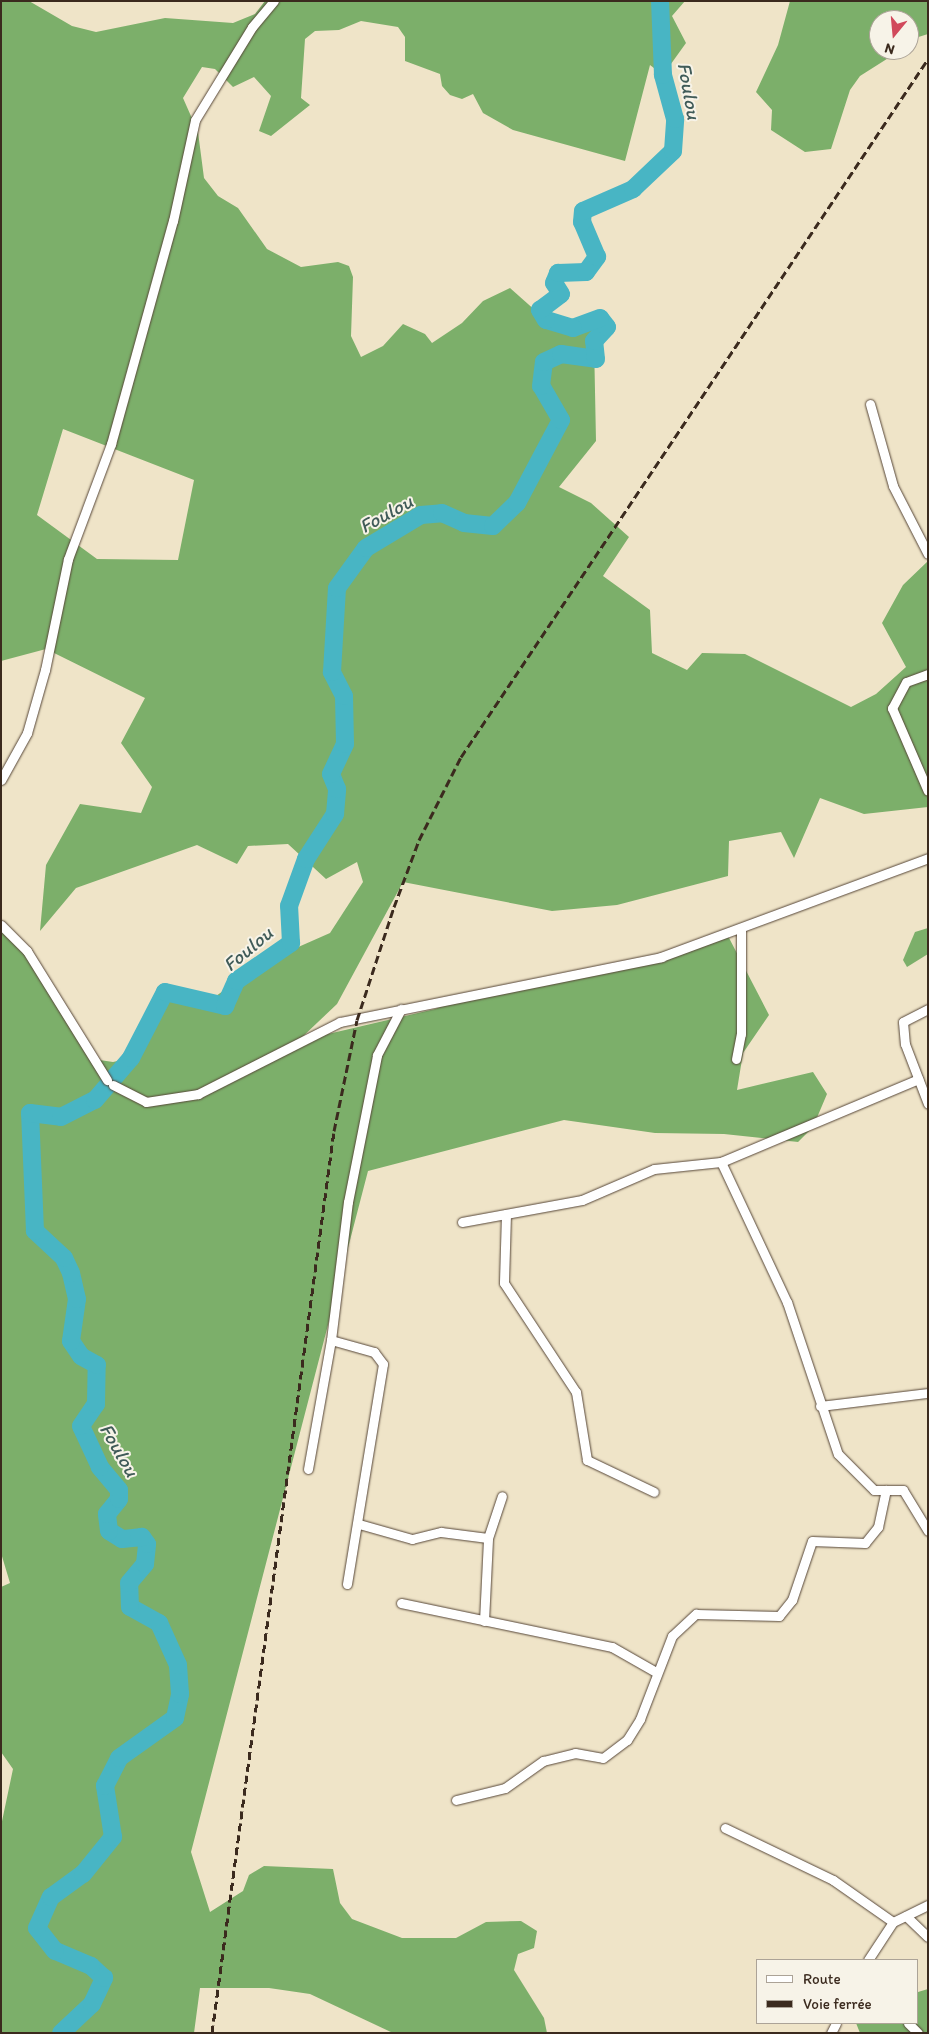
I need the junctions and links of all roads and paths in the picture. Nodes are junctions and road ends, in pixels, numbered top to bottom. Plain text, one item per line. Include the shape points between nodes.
1 (274, 1) edge
2 (870, 404) dead end
3 (928, 554) edge
4 (928, 674) edge
5 (1, 780) edge
6 (928, 791) edge
7 (928, 858) edge
8 (1, 925) edge
9 (741, 930) junction
10 (400, 1009) junction
11 (928, 1009) edge
12 (736, 1059) dead end
13 (918, 1079) junction
14 (928, 1104) edge
15 (721, 1162) junction
16 (506, 1214) junction
17 (462, 1222) dead end
18 (331, 1340) junction
19 (928, 1393) edge
20 (820, 1406) junction
21 (308, 1469) dead end
22 (886, 1490) junction
23 (654, 1492) dead end
24 (502, 1496) dead end
25 (359, 1524) junction
26 (928, 1531) edge
27 (488, 1538) junction
28 (347, 1584) dead end
29 (401, 1603) dead end
30 (484, 1621) junction
31 (654, 1671) junction
32 (456, 1800) dead end
33 (725, 1828) dead end
34 (928, 1905) edge
35 (906, 1916) junction
36 (893, 1922) junction
37 (928, 1937) edge
38 (869, 1959) edge
39 (909, 2024) edge
40 (918, 2033) edge

1 - 5 street via 252,27 195,120 111,444 68,559 43,679 27,733
2 - 3 street via 893,486
4 - 6 street via 906,682 892,708
7 - 9 street
8 - 10 street via 27,951 110,1083 146,1102 198,1094 340,1022
9 - 10 street via 661,957
9 - 12 street via 741,1034
10 - 18 street via 377,1055 348,1202
11 - 13 street via 903,1022 905,1044
13 - 14 street
13 - 15 street
15 - 16 street via 654,1169 582,1200
15 - 20 street via 787,1302
16 - 17 street
16 - 23 street via 504,1283 576,1392 587,1460
18 - 21 street
18 - 25 street via 374,1352 383,1364
19 - 20 street
20 - 22 street via 838,1454 874,1490
22 - 26 street via 903,1490
22 - 31 street via 878,1527 865,1543 812,1541 792,1600 778,1616 696,1614 672,1636
24 - 27 street
25 - 27 street via 412,1539 441,1532
25 - 28 street
27 - 30 street
29 - 30 street
30 - 31 street via 612,1647
31 - 32 street via 640,1719 627,1740 603,1758 575,1753 543,1761 504,1788
33 - 36 street via 833,1880
34 - 35 street
35 - 36 street
35 - 37 street
36 - 38 street
39 - 40 street

